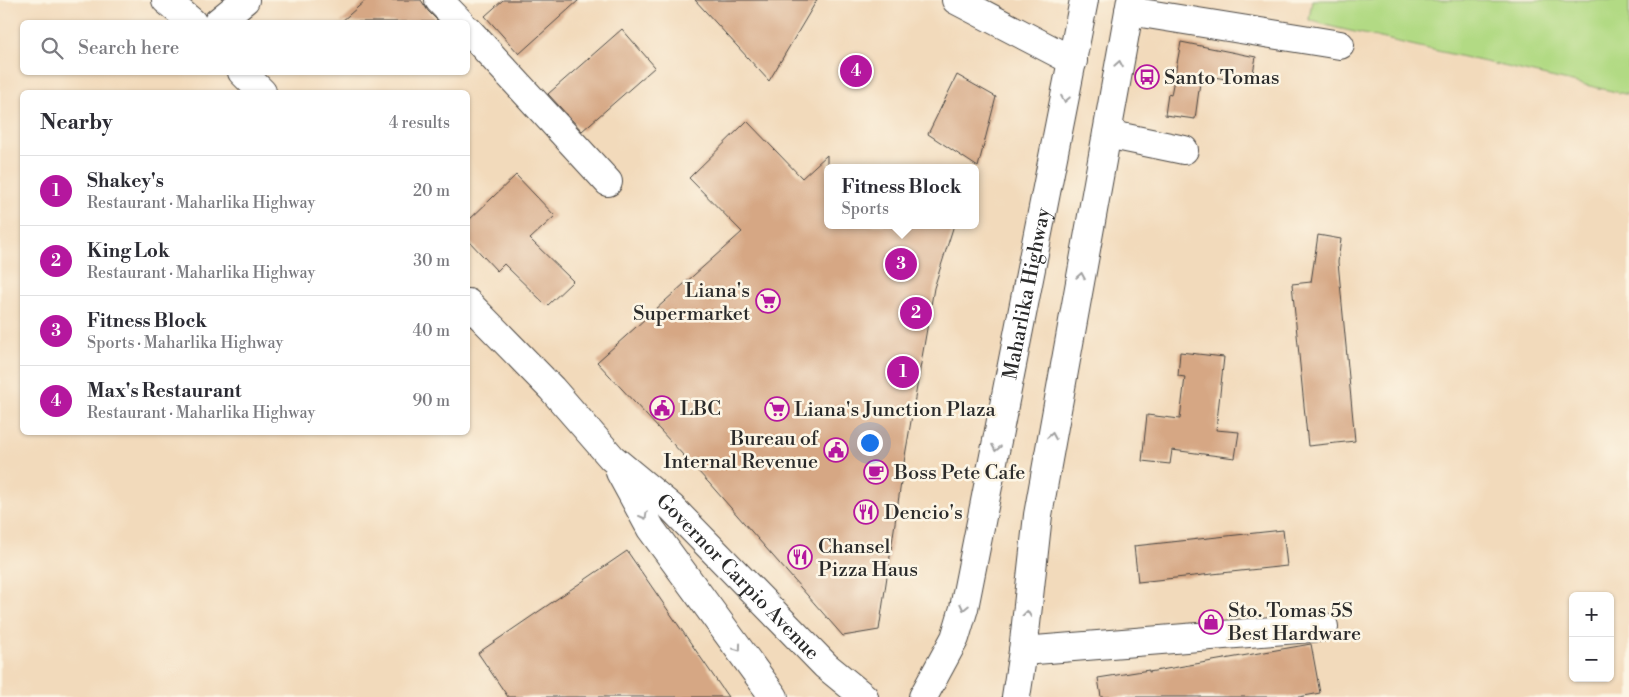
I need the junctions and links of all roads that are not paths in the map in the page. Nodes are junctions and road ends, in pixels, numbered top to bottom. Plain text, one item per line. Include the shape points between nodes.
1 (166, 0) edge
2 (245, 0) edge
3 (439, 0) edge
4 (956, 0) edge
5 (1084, 0) edge
6 (1130, 6) edge
7 (190, 20) edge
8 (220, 20) edge
9 (458, 20) edge
10 (470, 32) edge
11 (1340, 45) dead end
12 (1072, 61) junction
13 (245, 75) edge
14 (260, 90) edge
15 (1107, 134) junction
16 (1184, 150) dead end
17 (608, 182) dead end
18 (470, 305) edge
19 (612, 458) junction
20 (1324, 628) dead end
21 (1023, 651) junction
22 (774, 697) edge
23 (864, 697) edge
24 (923, 697) edge
25 (1016, 697) edge

1 - 7 main road
2 - 8 main road
3 - 9 main road
4 - 12 main road
5 - 12 main road, Maharlika Highway
6 - 11 main road
15 -> 6 main road
10 - 17 main road
12 -> 24 main road, Maharlika Highway via 964,608 955,638
13 - 14 main road
15 - 16 main road
21 -> 15 main road via 1038,515
18 - 19 main road, Governor Carpio Avenue via 552,389
19 -> 22 main road, Governor Carpio Avenue via 651,529
19 - 23 main road, Governor Carpio Avenue via 671,507 826,666
20 - 21 main road
21 - 25 main road

